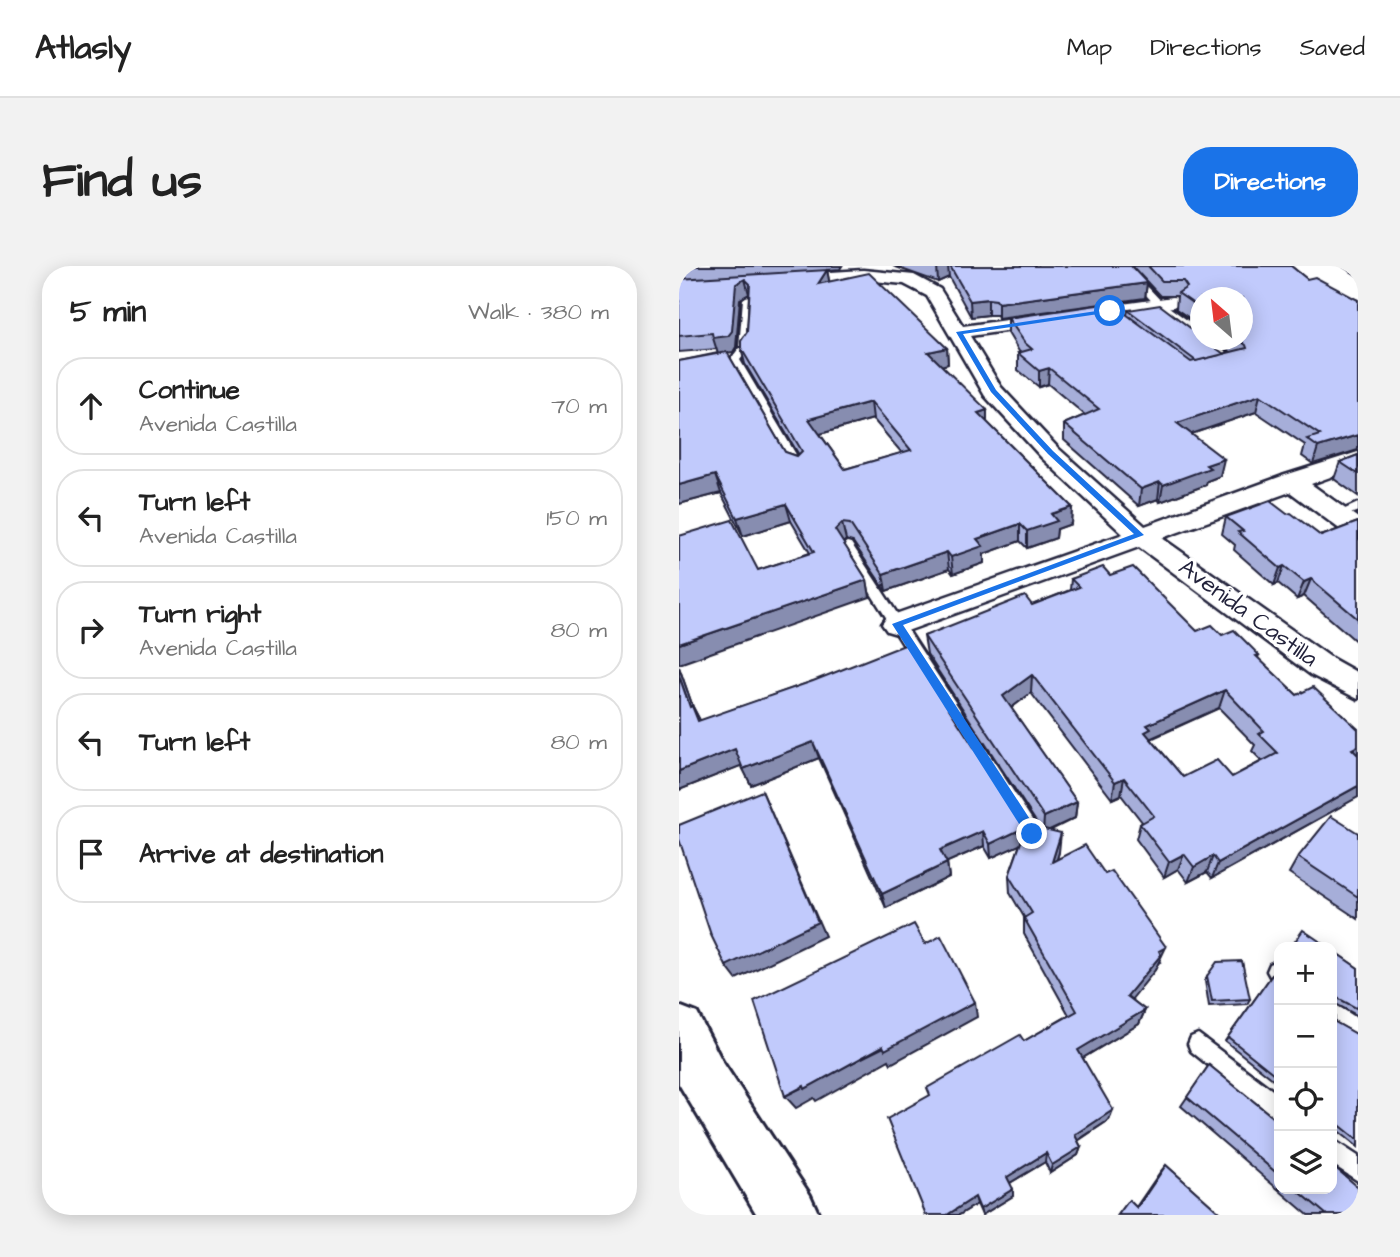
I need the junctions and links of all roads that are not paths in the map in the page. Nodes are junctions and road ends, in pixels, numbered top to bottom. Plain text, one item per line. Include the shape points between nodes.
1 (1124, 266) edge
2 (1353, 266) edge
3 (1358, 269) edge
4 (866, 270) edge
5 (755, 286) joint
6 (1166, 303) junction
7 (1190, 325) edge
8 (959, 332) junction
9 (1219, 350) edge
10 (735, 360) junction
11 (713, 363) edge
12 (1222, 367) edge
13 (1358, 459) edge
14 (798, 468) edge
15 (1291, 481) junction
16 (1351, 517) edge
17 (1140, 535) junction
18 (846, 546) edge
19 (897, 624) junction
20 (1358, 687) edge
21 (1032, 834) edge
22 (1337, 1016) edge
23 (679, 1031) edge
24 (1358, 1031) edge
25 (1198, 1044) dead end
26 (1274, 1104) edge
27 (1337, 1154) edge
28 (1358, 1170) edge
29 (790, 1215) edge

1 - 6 lane
2 - 3 street
4 - 5 street, Avenida Castilla
4 - 8 street, Avenida Castilla via 908,279 934,293
5 - 10 lane via 744,348
6 - 7 lane
6 - 8 street via 1115,315
8 - 17 street, Avenida Castilla via 993,391 1050,453
9 - 12 lane via 1236,363
10 - 11 street
10 - 14 lane
13 - 15 street, Avenida Castilla
15 - 16 street
15 - 17 street, Avenida Castilla
17 - 19 street, Avenida Castilla
17 - 20 street, Avenida Castilla via 1322,667
18 - 19 lane
19 - 21 lane
22 - 24 lane
23 - 29 street
25 - 26 lane
27 - 28 lane

